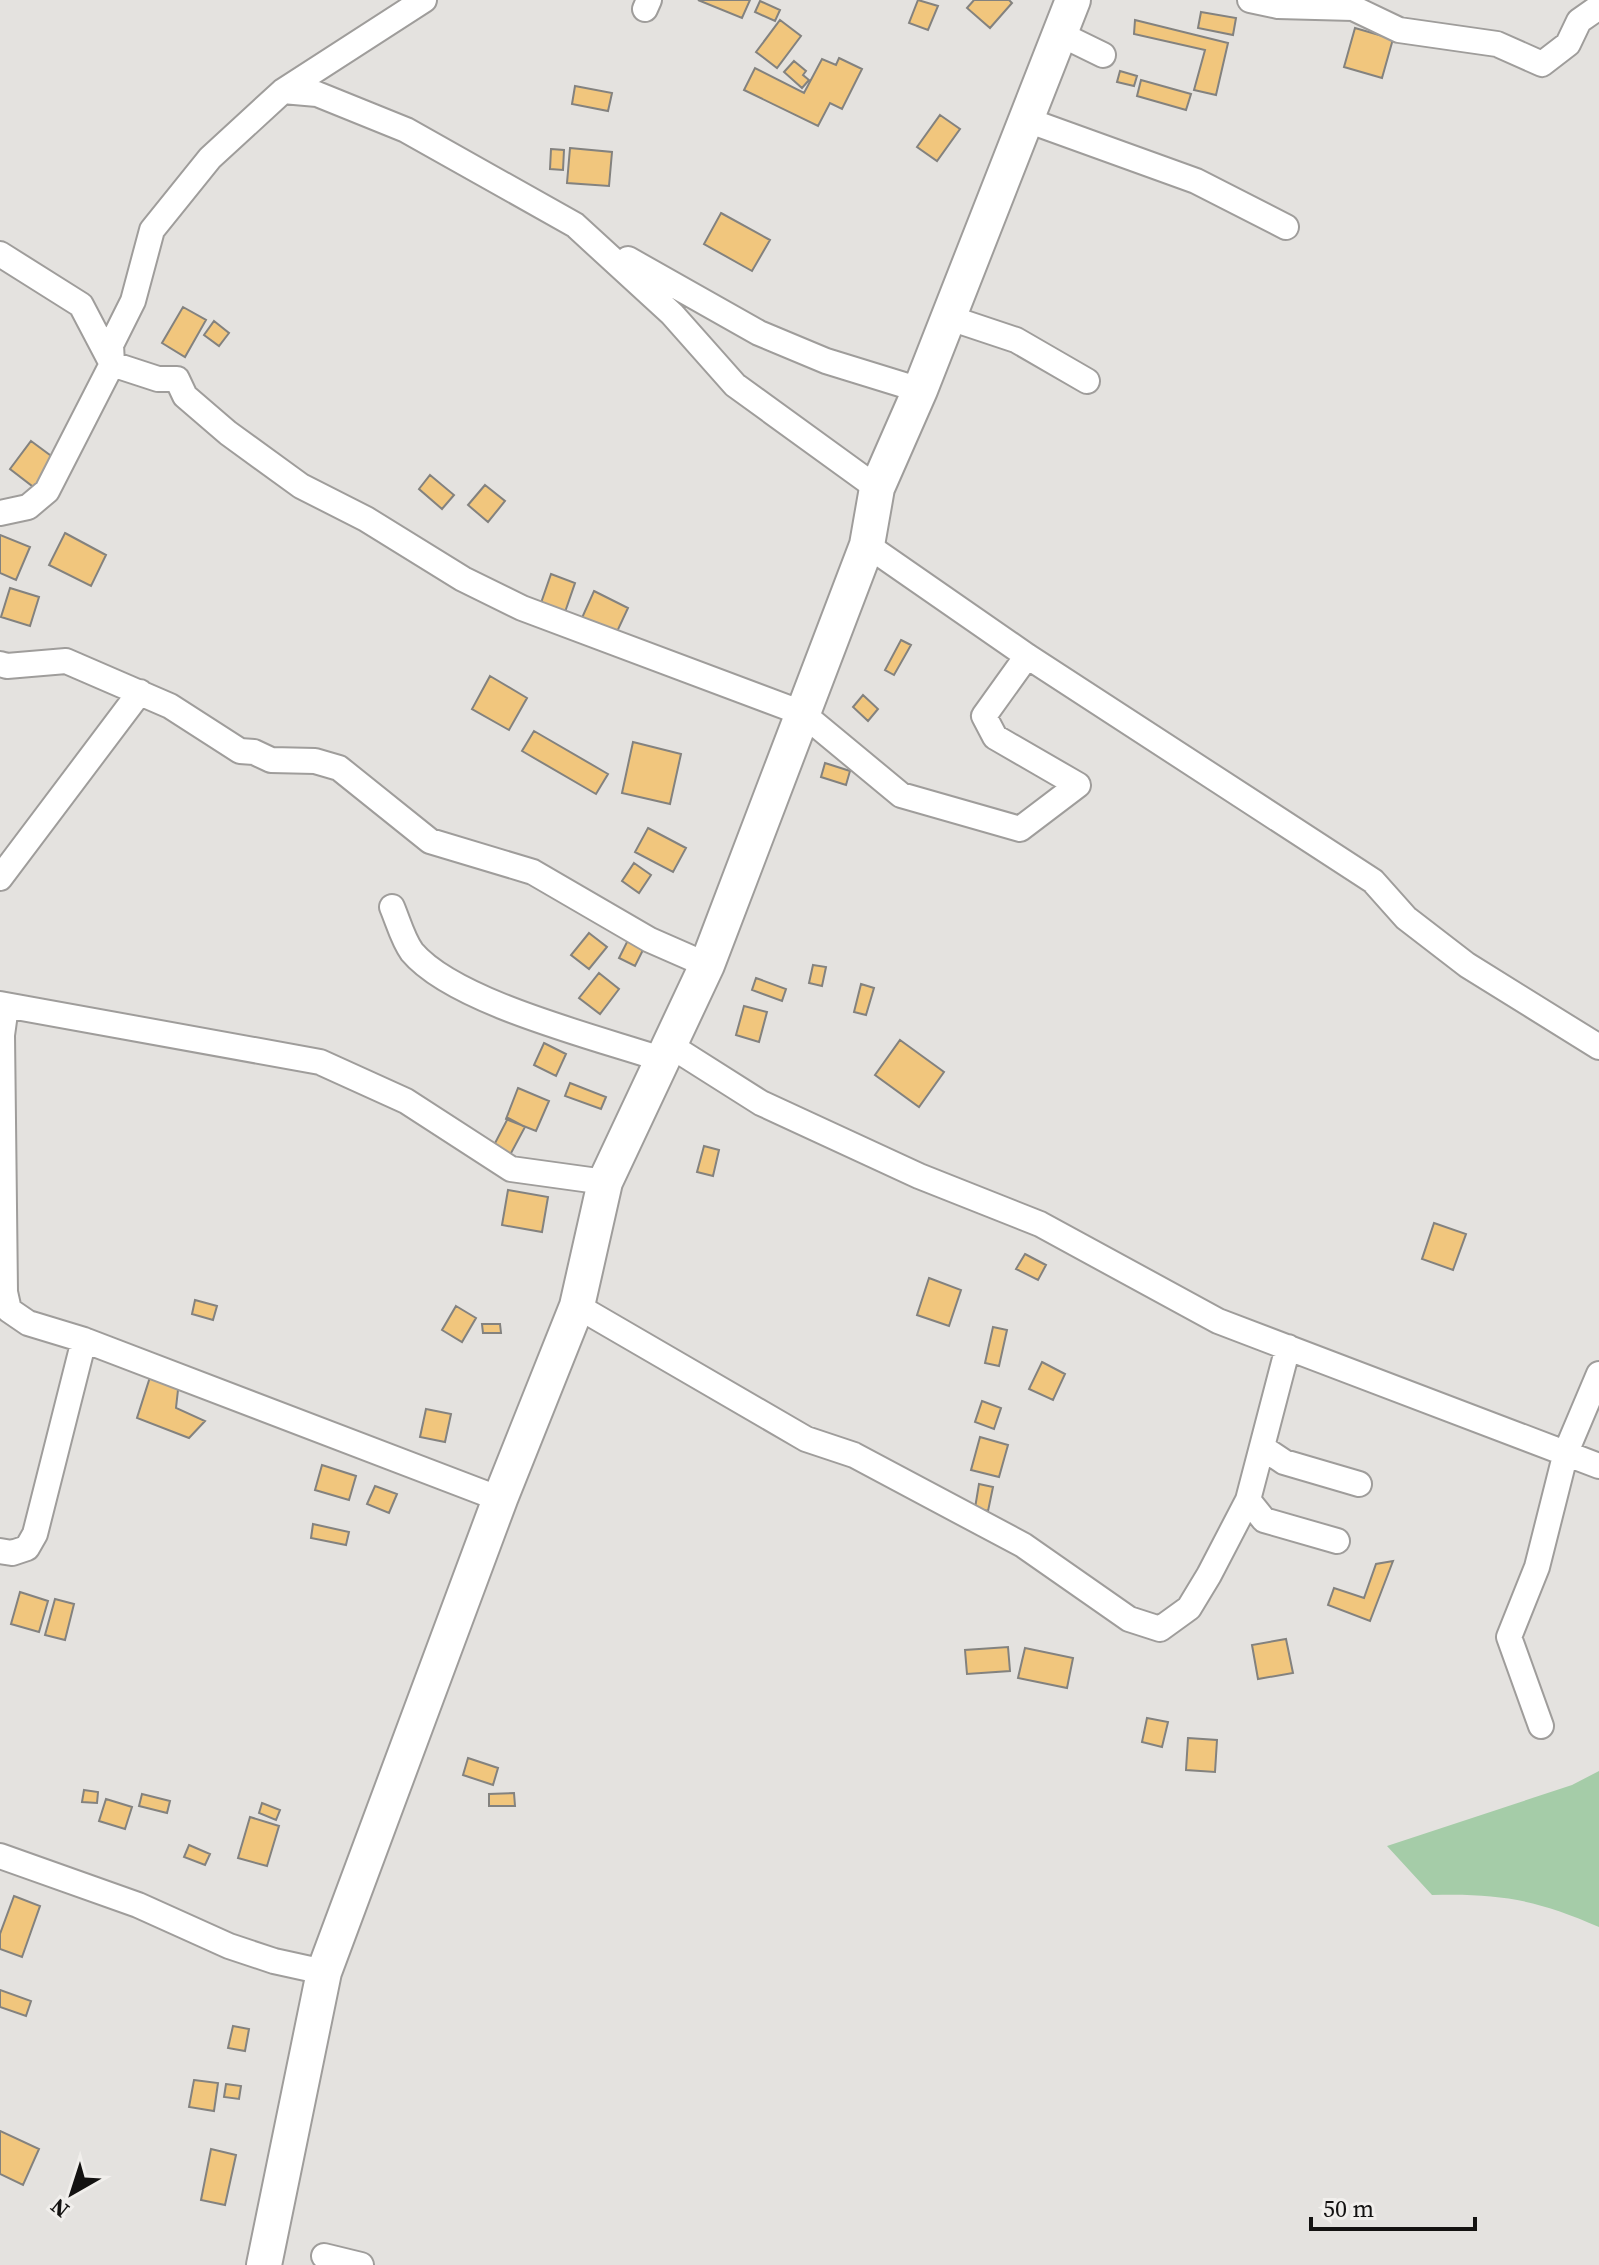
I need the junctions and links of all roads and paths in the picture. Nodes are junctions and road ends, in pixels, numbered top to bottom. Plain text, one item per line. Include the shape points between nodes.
1 (424, 0) edge
2 (1073, 0) edge
3 (1250, 0) edge
4 (1599, 7) edge
5 (1058, 33) junction
6 (1103, 55) dead end
7 (283, 91) junction
8 (1027, 120) junction
9 (575, 225) junction
10 (1286, 227) dead end
11 (0, 254) edge
12 (947, 317) junction
13 (112, 364) junction
14 (1087, 381) dead end
15 (920, 390) junction
16 (877, 488) junction
17 (0, 513) edge
18 (867, 545) junction
19 (1027, 656) junction
20 (0, 664) edge
21 (140, 692) junction
22 (802, 713) junction
23 (0, 878) edge
24 (392, 907) dead end
25 (707, 965) junction
26 (3, 1005) edge
27 (1599, 1047) edge
28 (668, 1053) junction
29 (605, 1182) junction
30 (577, 1306) junction
31 (5, 1308) edge
32 (84, 1340) junction
33 (1288, 1347) junction
34 (1599, 1374) edge
35 (1263, 1448) junction
36 (1566, 1452) junction
37 (1599, 1466) edge
38 (1359, 1484) dead end
39 (500, 1499) junction
40 (1248, 1500) junction
41 (1337, 1541) dead end
42 (0, 1551) edge
43 (1541, 1726) dead end
44 (0, 1856) edge
45 (324, 1972) junction
46 (324, 2256) dead end
47 (264, 2265) edge
48 (361, 2265) edge

1 - 7 street
2 - 5 main road
3 - 4 street via 1353,8 1399,30 1497,44 1542,64 1568,44 1579,21
5 - 6 street
5 - 8 main road
7 - 9 street via 317,94 406,130
7 - 13 street via 210,158 152,230 133,301 111,345
8 - 10 street via 1196,181
8 - 12 main road
9 - 15 street via 759,333 826,361
9 - 16 street via 672,314 735,385
11 - 13 street via 81,305
12 - 14 street via 1016,340
12 - 15 main road
13 - 17 street via 47,491 28,507
13 - 22 street via 158,379 177,379 185,396 217,424 301,486 463,579 522,608
15 - 16 main road
16 - 18 main road
18 - 19 street
18 - 22 main road
19 - 22 street via 984,716 995,737 1078,785 1020,829 901,795
19 - 27 street via 1373,881 1406,918 1467,965
20 - 21 street via 66,661
21 - 23 street
21 - 25 street via 240,751 339,768 430,841 533,872 650,940
22 - 25 main road
24 - 28 street via 412,951 449,981 495,1004
25 - 28 main road
26 - 29 street via 320,1062 406,1101 511,1169
26 - 31 street
28 - 29 main road
28 - 33 street via 919,1176 1040,1224 1218,1321
29 - 30 main road
30 - 39 main road
30 - 40 street via 806,1439 854,1455 1023,1545 1129,1619 1160,1629 1189,1608
31 - 32 street via 28,1323
32 - 39 street
32 - 42 street via 35,1534 27,1548
33 - 35 street
33 - 36 street
34 - 36 street
35 - 38 street via 1284,1462
35 - 40 street
36 - 37 street
36 - 43 street via 1537,1567 1509,1637
39 - 45 main road
40 - 41 street via 1264,1520
44 - 45 street via 138,1905 229,1946
45 - 47 main road
46 - 48 street

